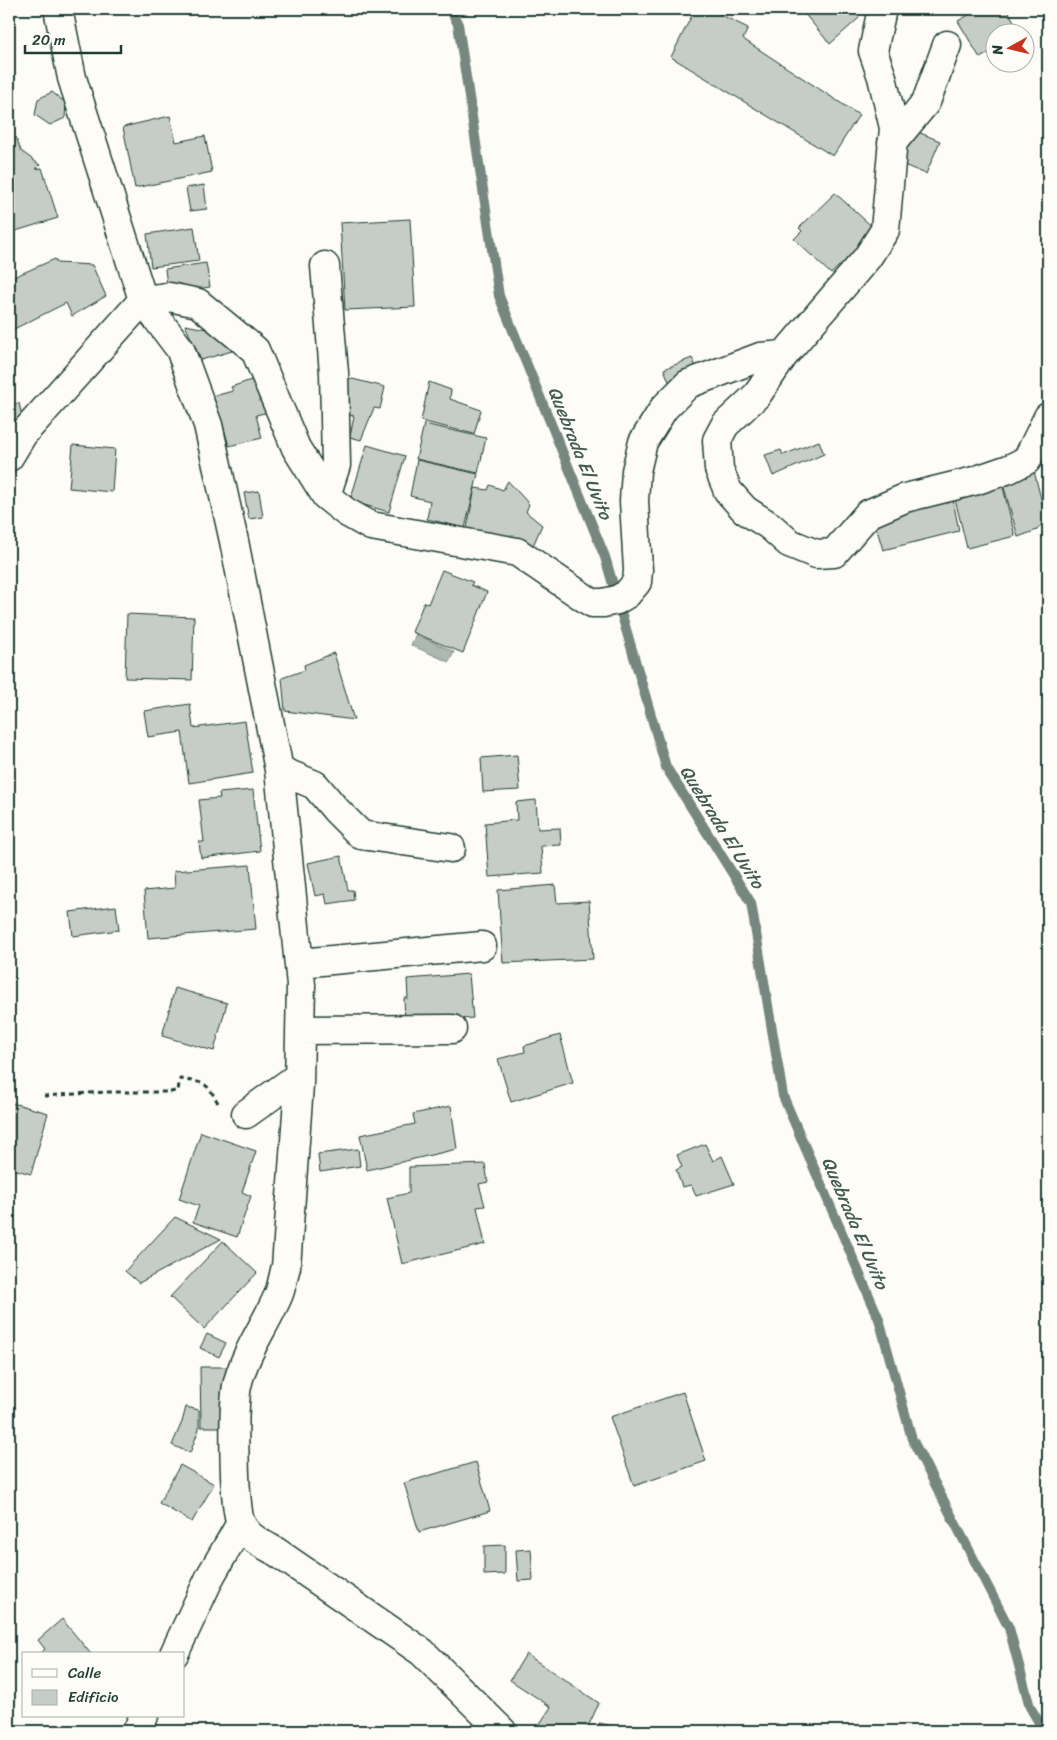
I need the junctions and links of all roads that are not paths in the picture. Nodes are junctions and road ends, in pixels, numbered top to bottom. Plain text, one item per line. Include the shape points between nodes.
1 (58, 9) edge
2 (882, 9) edge
3 (947, 45) dead end
4 (892, 143) junction
5 (325, 266) dead end
6 (143, 300) junction
7 (784, 355) junction
8 (1048, 417) edge
9 (9, 458) edge
10 (326, 496) junction
11 (279, 770) junction
12 (451, 848) dead end
13 (482, 946) dead end
14 (300, 963) junction
15 (452, 1029) dead end
16 (300, 1030) junction
17 (299, 1076) junction
18 (246, 1114) dead end
19 (240, 1523) junction
20 (175, 1652) edge
21 (143, 1718) edge
22 (137, 1731) edge
23 (502, 1731) edge

1 - 6 street via 72,78
2 - 4 street via 872,51 894,128
3 - 4 street via 926,102
4 - 7 street via 885,230 867,258
5 - 10 street via 334,373 336,465
6 - 9 street via 23,434
6 - 10 street via 170,297 198,303 255,350 296,448
6 - 11 street via 180,349 208,424
7 - 8 street via 757,394 725,425 717,440 719,469 728,492 745,510 789,543 816,554 834,553 868,514 905,498 974,481 1028,460
7 - 10 street via 760,357 688,384 664,408 643,442 636,470 637,582 617,600 592,603 517,552 371,526
11 - 12 street via 315,785 361,835
11 - 14 street
13 - 14 street
14 - 16 street
15 - 16 street
16 - 17 street
17 - 18 street
17 - 19 street via 286,1267 278,1295 250,1350 237,1386 236,1504
19 - 20 street
19 - 23 street via 255,1541 275,1551 422,1652
21 - 22 street

